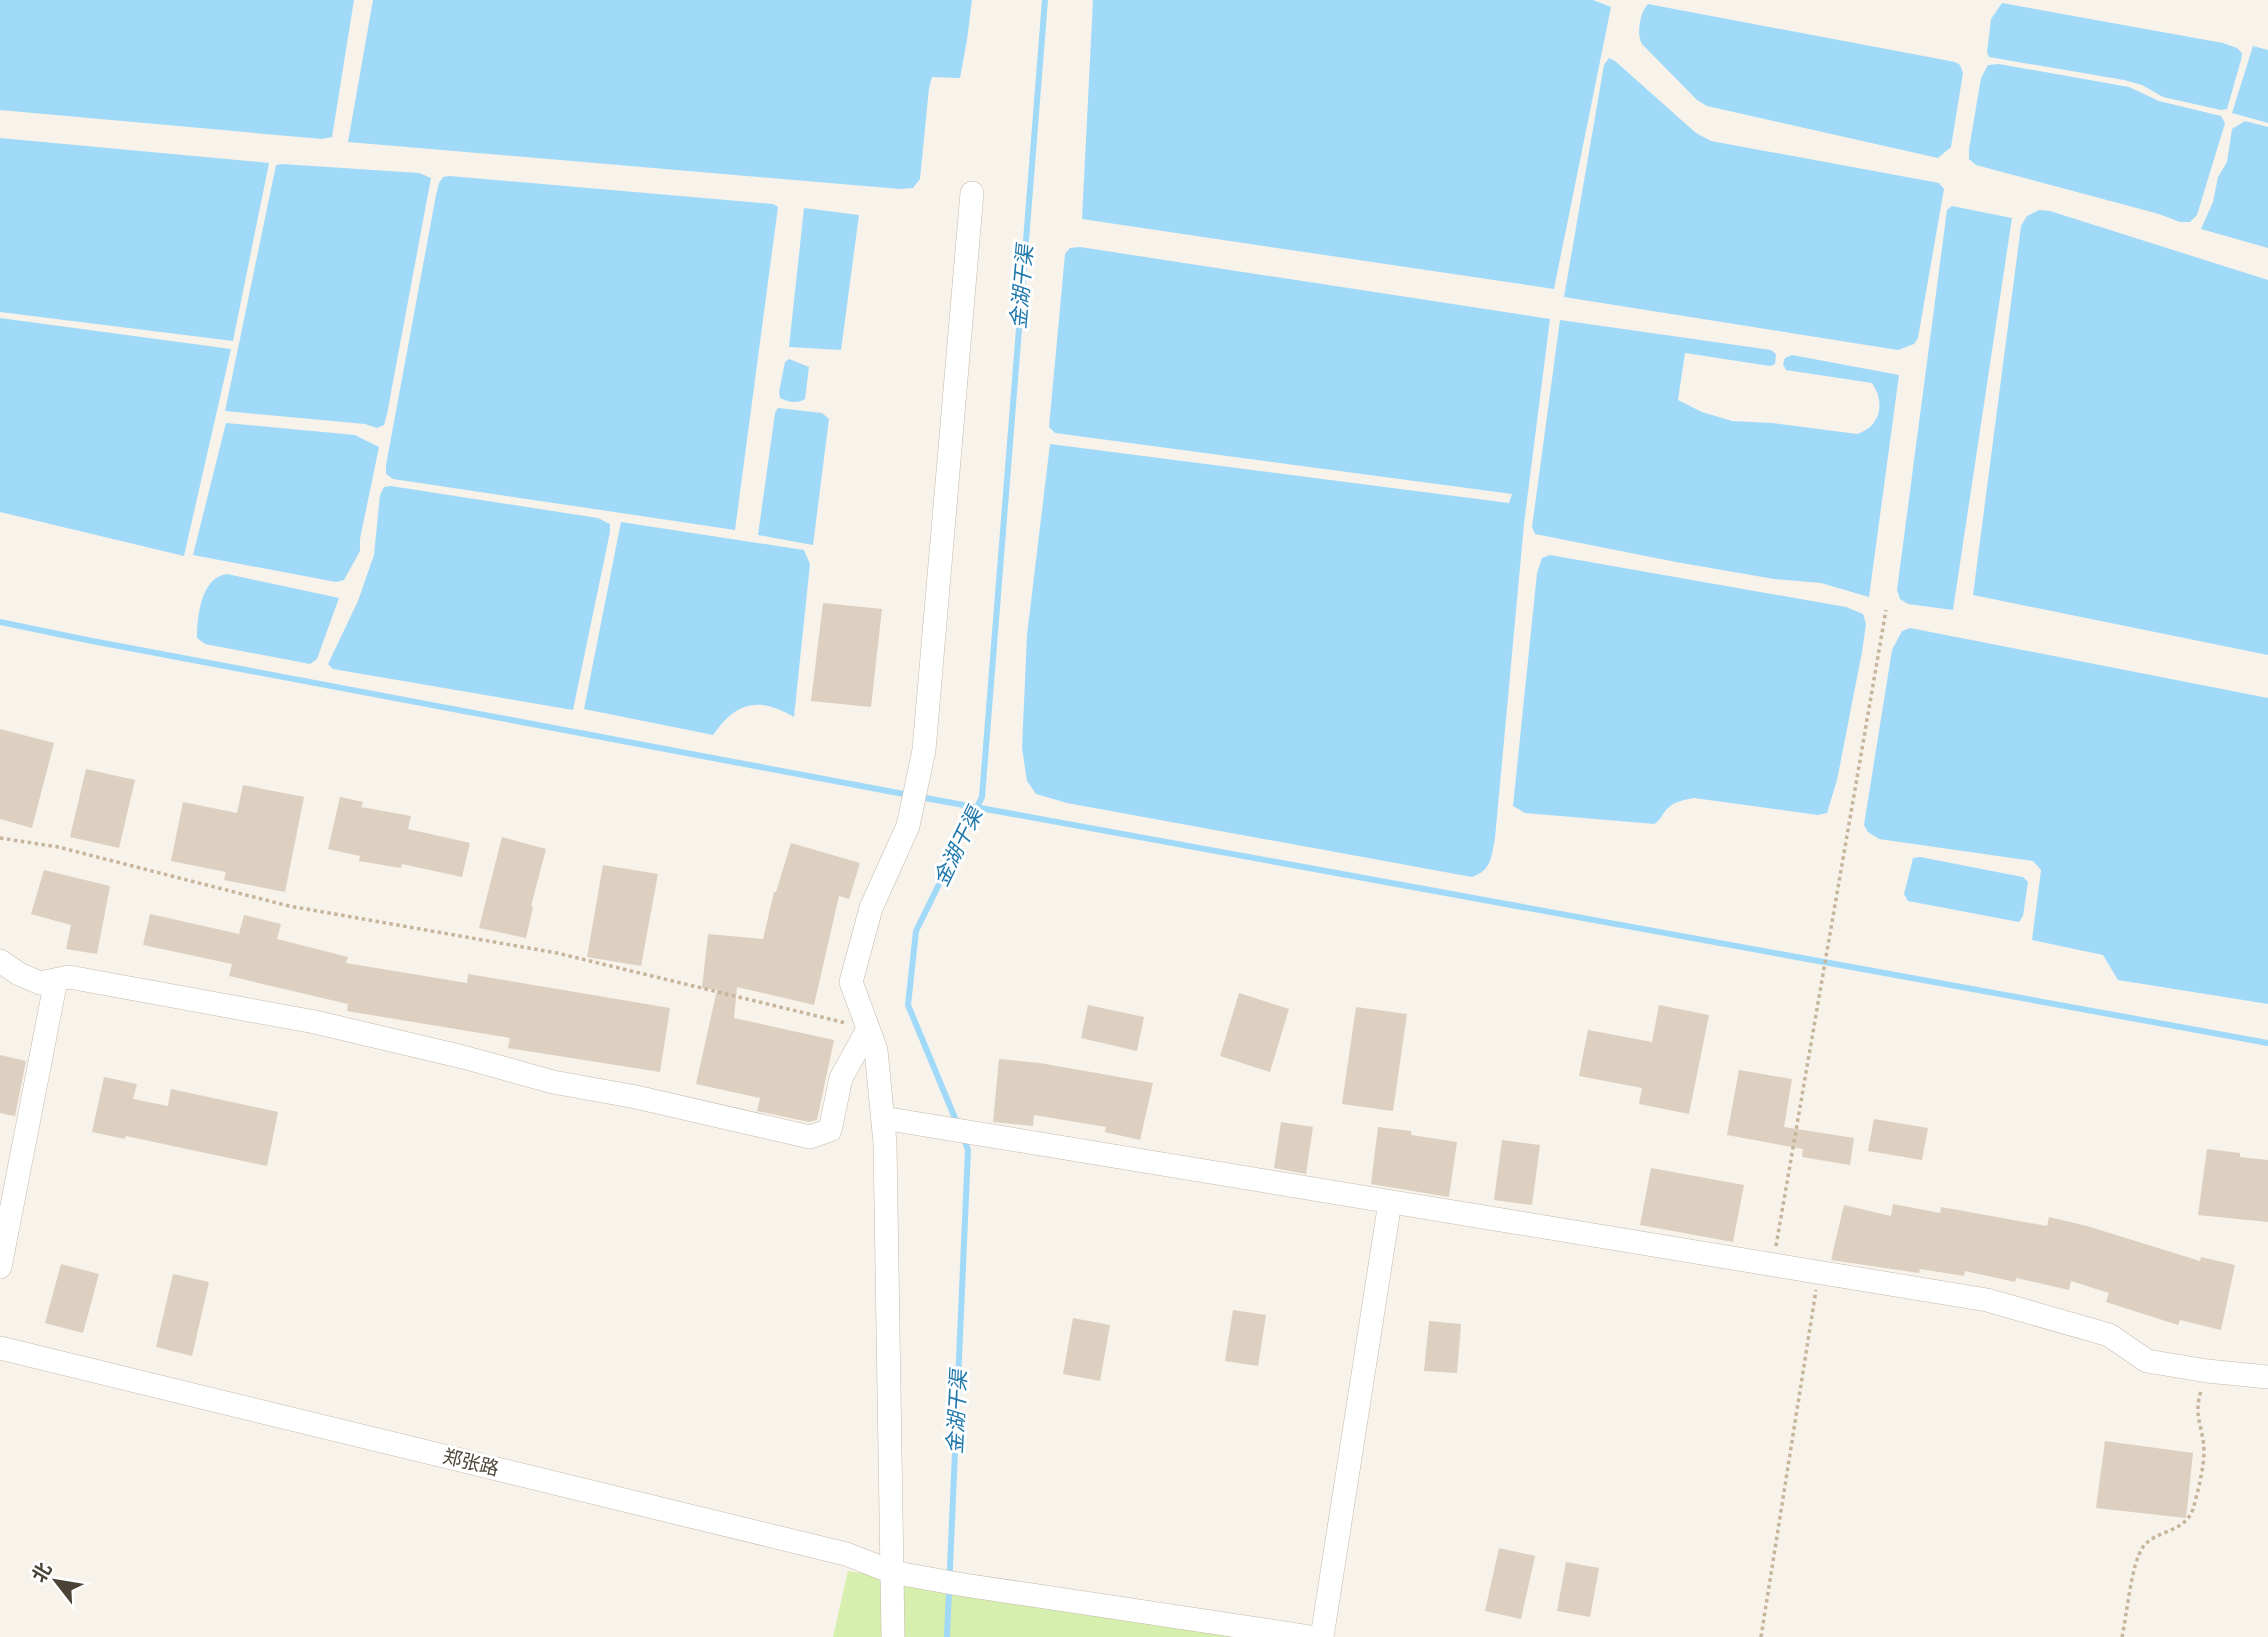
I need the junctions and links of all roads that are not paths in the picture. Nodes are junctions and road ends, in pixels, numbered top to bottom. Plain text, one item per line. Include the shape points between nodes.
1 (972, 193) dead end
2 (0, 961) edge
3 (56, 980) junction
4 (868, 1029) junction
5 (883, 1118) junction
6 (1390, 1202) junction
7 (0, 1267) edge
8 (0, 1348) edge
9 (2268, 1377) edge
10 (892, 1572) junction
11 (893, 1637) edge
12 (1311, 1637) edge
13 (1322, 1637) edge

1 - 4 street via 924,750 908,826 870,908 851,982
2 - 3 street via 40,983
3 - 4 street via 69,977 315,1022 553,1082 810,1137 830,1130 841,1078
3 - 7 street
4 - 5 street via 876,1050
5 - 6 street
5 - 10 street
6 - 9 street via 1987,1300 2109,1335 2147,1361
6 - 13 street
8 - 10 street, 郑张路 via 846,1554
10 - 11 street
10 - 12 street, 郑张路

